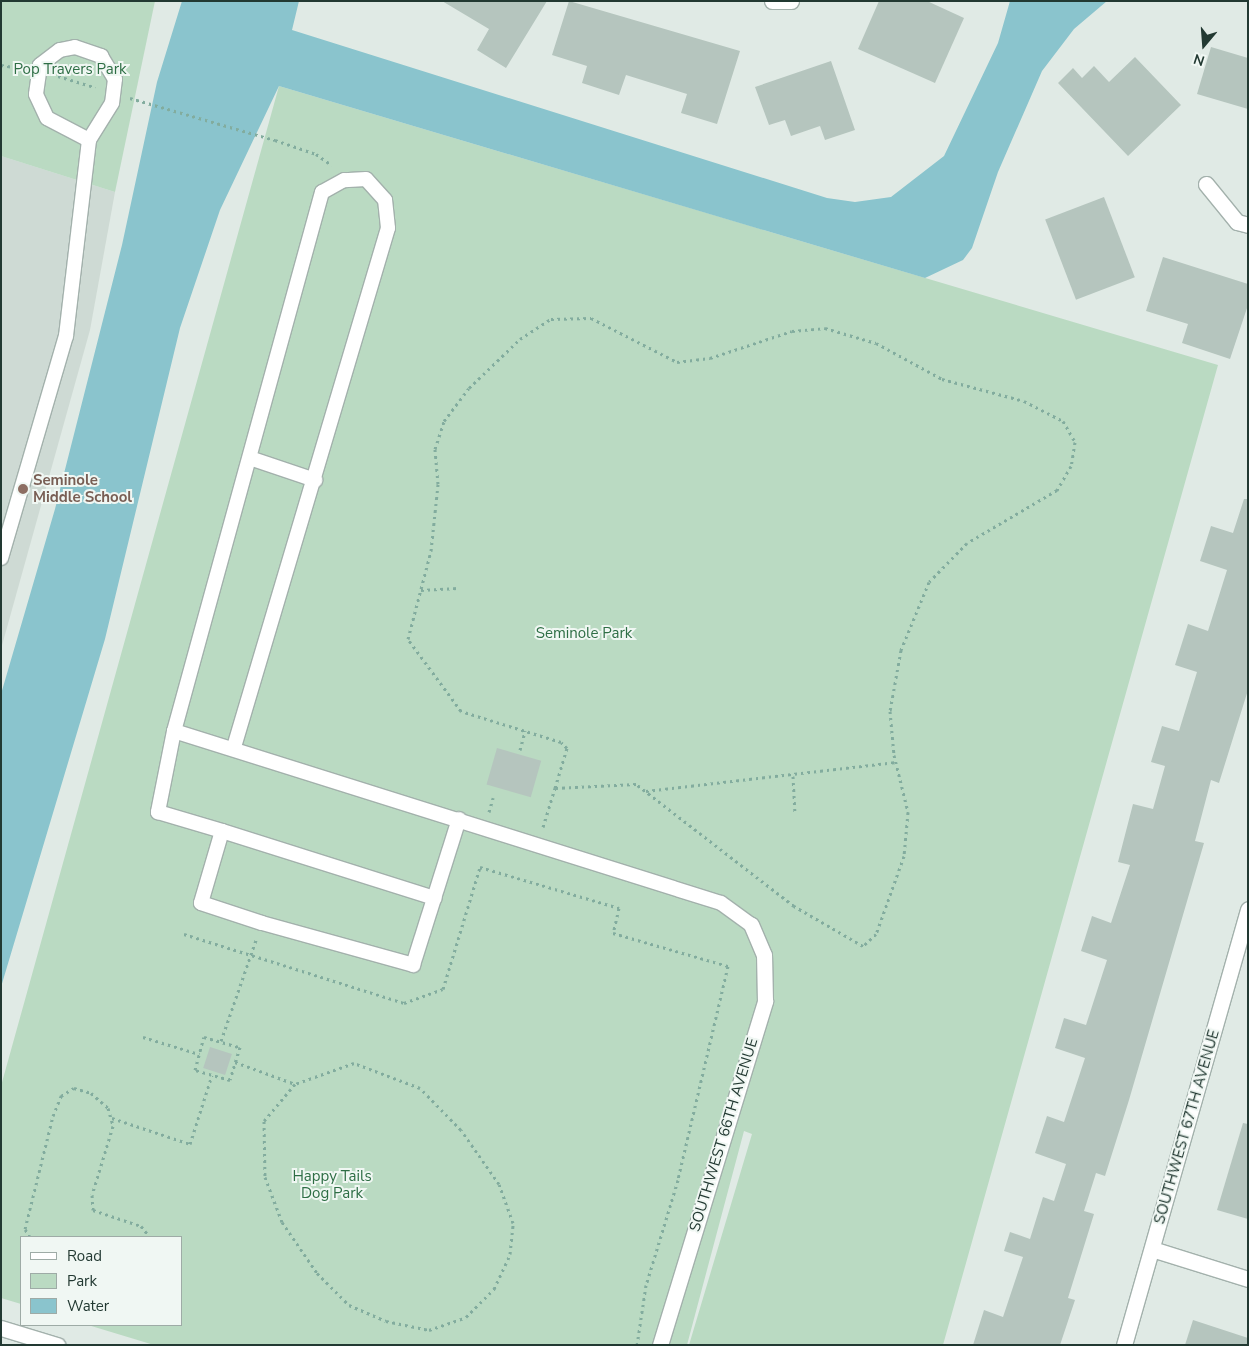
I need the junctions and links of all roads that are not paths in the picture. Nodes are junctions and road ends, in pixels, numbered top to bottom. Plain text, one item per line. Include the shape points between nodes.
1 (772, 1) edge
2 (791, 1) edge
3 (89, 140) junction
4 (1206, 184) dead end
5 (1248, 225) edge
6 (250, 458) junction
7 (315, 480) junction
8 (1, 558) edge
9 (174, 730) junction
10 (234, 747) junction
11 (459, 819) junction
12 (222, 831) junction
13 (435, 898) junction
14 (1248, 909) edge
15 (751, 925) joint
16 (1152, 1249) junction
17 (1248, 1279) edge
18 (1, 1328) edge
19 (32, 1341) edge
20 (57, 1345) edge
21 (660, 1345) edge
22 (1124, 1345) edge

1 - 2 street
3 - 3 lane via 115,93 110,66 88,49 60,50 38,70 36,94 47,118
3 - 8 lane via 66,336
4 - 5 street via 1237,222
6 - 7 lane
6 - 7 lane via 322,192 344,180 366,179 385,200 388,228
6 - 9 lane
7 - 10 lane
9 - 10 lane
9 - 12 lane via 158,812
10 - 11 lane
11 - 13 lane
11 - 15 lane via 721,903
12 - 13 lane
12 - 13 lane via 201,903 262,923 413,965
14 - 16 street, SOUTHWEST 67TH AVENUE
15 - 21 street, SOUTHWEST 66TH AVENUE via 764,955 765,1001
16 - 17 street
16 - 22 street, SOUTHWEST 67TH AVENUE
18 - 19 street
19 - 20 street

